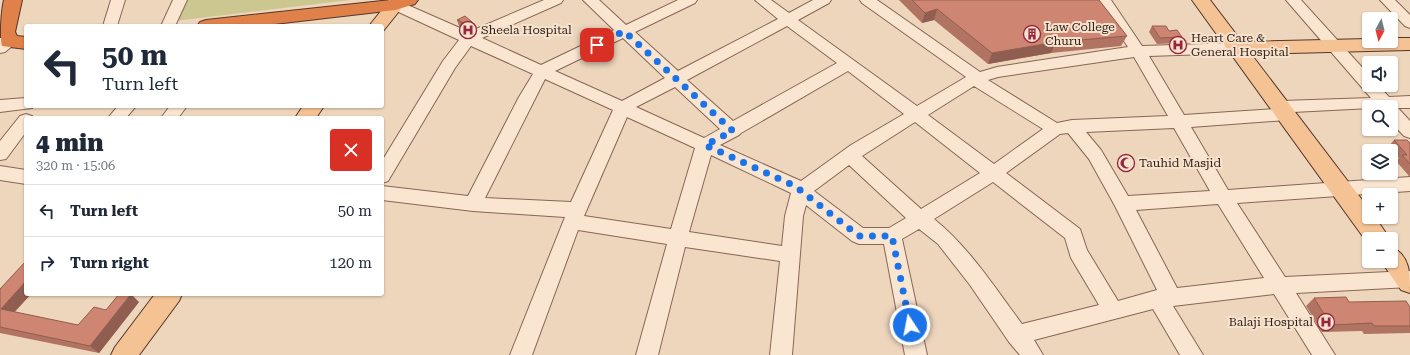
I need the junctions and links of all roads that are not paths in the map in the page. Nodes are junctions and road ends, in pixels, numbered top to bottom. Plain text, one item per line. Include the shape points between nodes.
1 (13, 0) edge
2 (118, 0) edge
3 (180, 0) edge
4 (556, 0) edge
5 (590, 0) edge
6 (690, 0) edge
7 (762, 0) edge
8 (824, 0) edge
9 (867, 0) edge
10 (1104, 0) edge
11 (1201, 0) edge
12 (1293, 0) edge
13 (1387, 0) edge
14 (400, 2) edge
15 (788, 20) junction
16 (257, 23) edge
17 (1410, 23) edge
18 (111, 24) edge
19 (169, 24) edge
20 (240, 24) edge
21 (380, 24) edge
22 (624, 31) junction
23 (469, 38) junction
24 (9, 44) edge
25 (1410, 44) edge
26 (1334, 45) junction
27 (1237, 48) junction
28 (1138, 51) junction
29 (848, 64) junction
30 (542, 72) junction
31 (976, 78) junction
32 (677, 79) junction
33 (1382, 100) edge
34 (1410, 102) edge
35 (24, 104) edge
36 (1398, 105) edge
37 (0, 106) edge
38 (126, 108) edge
39 (177, 108) edge
40 (312, 108) edge
41 (622, 108) junction
42 (1362, 108) edge
43 (1283, 111) junction
44 (916, 114) junction
45 (118, 116) edge
46 (171, 116) edge
47 (306, 116) edge
48 (1398, 118) edge
49 (1178, 121) junction
50 (24, 123) edge
51 (1064, 128) junction
52 (733, 131) junction
53 (1410, 132) edge
54 (705, 145) junction
55 (0, 154) edge
56 (850, 155) junction
57 (0, 173) edge
58 (384, 173) edge
59 (994, 173) junction
60 (24, 177) edge
61 (1410, 184) edge
62 (1340, 188) junction
63 (801, 190) junction
64 (384, 193) edge
65 (1223, 197) junction
66 (474, 204) junction
67 (1123, 204) junction
68 (575, 216) junction
69 (920, 219) junction
70 (1373, 232) edge
71 (892, 236) junction
72 (678, 237) junction
73 (791, 255) junction
74 (1398, 266) edge
75 (1409, 280) edge
76 (1281, 286) junction
77 (168, 296) edge
78 (1164, 298) junction
79 (1113, 311) junction
80 (1016, 335) junction
81 (124, 355) edge
82 (521, 355) edge
83 (647, 355) edge
84 (781, 355) edge
85 (916, 355) edge
86 (1032, 355) edge
87 (1192, 355) edge
88 (1324, 355) edge

1 - 24 highway via 6,32
2 - 18 street
3 - 19 street
4 - 23 street
5 - 22 street
6 - 22 street
7 - 15 street
8 - 15 street
9 - 31 street
10 - 28 street
11 - 27 main road
12 - 26 street
13 - 17 street
14 - 16 highway
14 - 21 main road
14 - 23 street
15 - 29 street
15 - 32 street
16 - 20 highway
22 - 30 street
22 - 32 street
23 - 30 street
23 - 58 street via 449,65
25 - 26 main road
26 - 27 main road
26 - 33 street
27 - 28 street
27 - 43 main road
28 - 31 street via 997,72
28 - 49 street
29 - 44 street
29 - 52 street
30 - 41 street
30 - 66 street
31 - 44 street
31 - 51 street
32 - 41 street
32 - 52 street
34 - 36 street
35 - 37 street
38 - 45 street
39 - 46 street
40 - 47 main road
41 - 54 street
41 - 68 street
42 - 43 street
43 - 49 street
43 - 62 main road
44 - 56 street
44 - 59 street
48 - 53 street
49 - 51 street
49 - 65 street
50 - 55 street
51 - 59 street
51 - 67 street via 1096,155
52 - 54 street
54 - 63 street
54 - 72 street
56 - 63 street
56 - 69 street
57 - 60 street
59 - 69 street
59 - 79 street via 1073,234 1078,252
61 - 62 street
62 - 65 street
62 - 70 main road
63 - 71 street via 859,236
63 - 73 street via 794,216
64 - 66 street
65 - 67 street
65 - 76 street
66 - 68 street
67 - 78 street
68 - 72 street
68 - 82 street
69 - 71 street
69 - 80 street via 945,239
71 - 85 street
72 - 73 street
72 - 83 street
73 - 84 street
74 - 75 main road
75 - 76 street
76 - 78 street
76 - 88 street
77 - 81 main road
78 - 79 street
78 - 87 street
79 - 80 street
80 - 86 street

